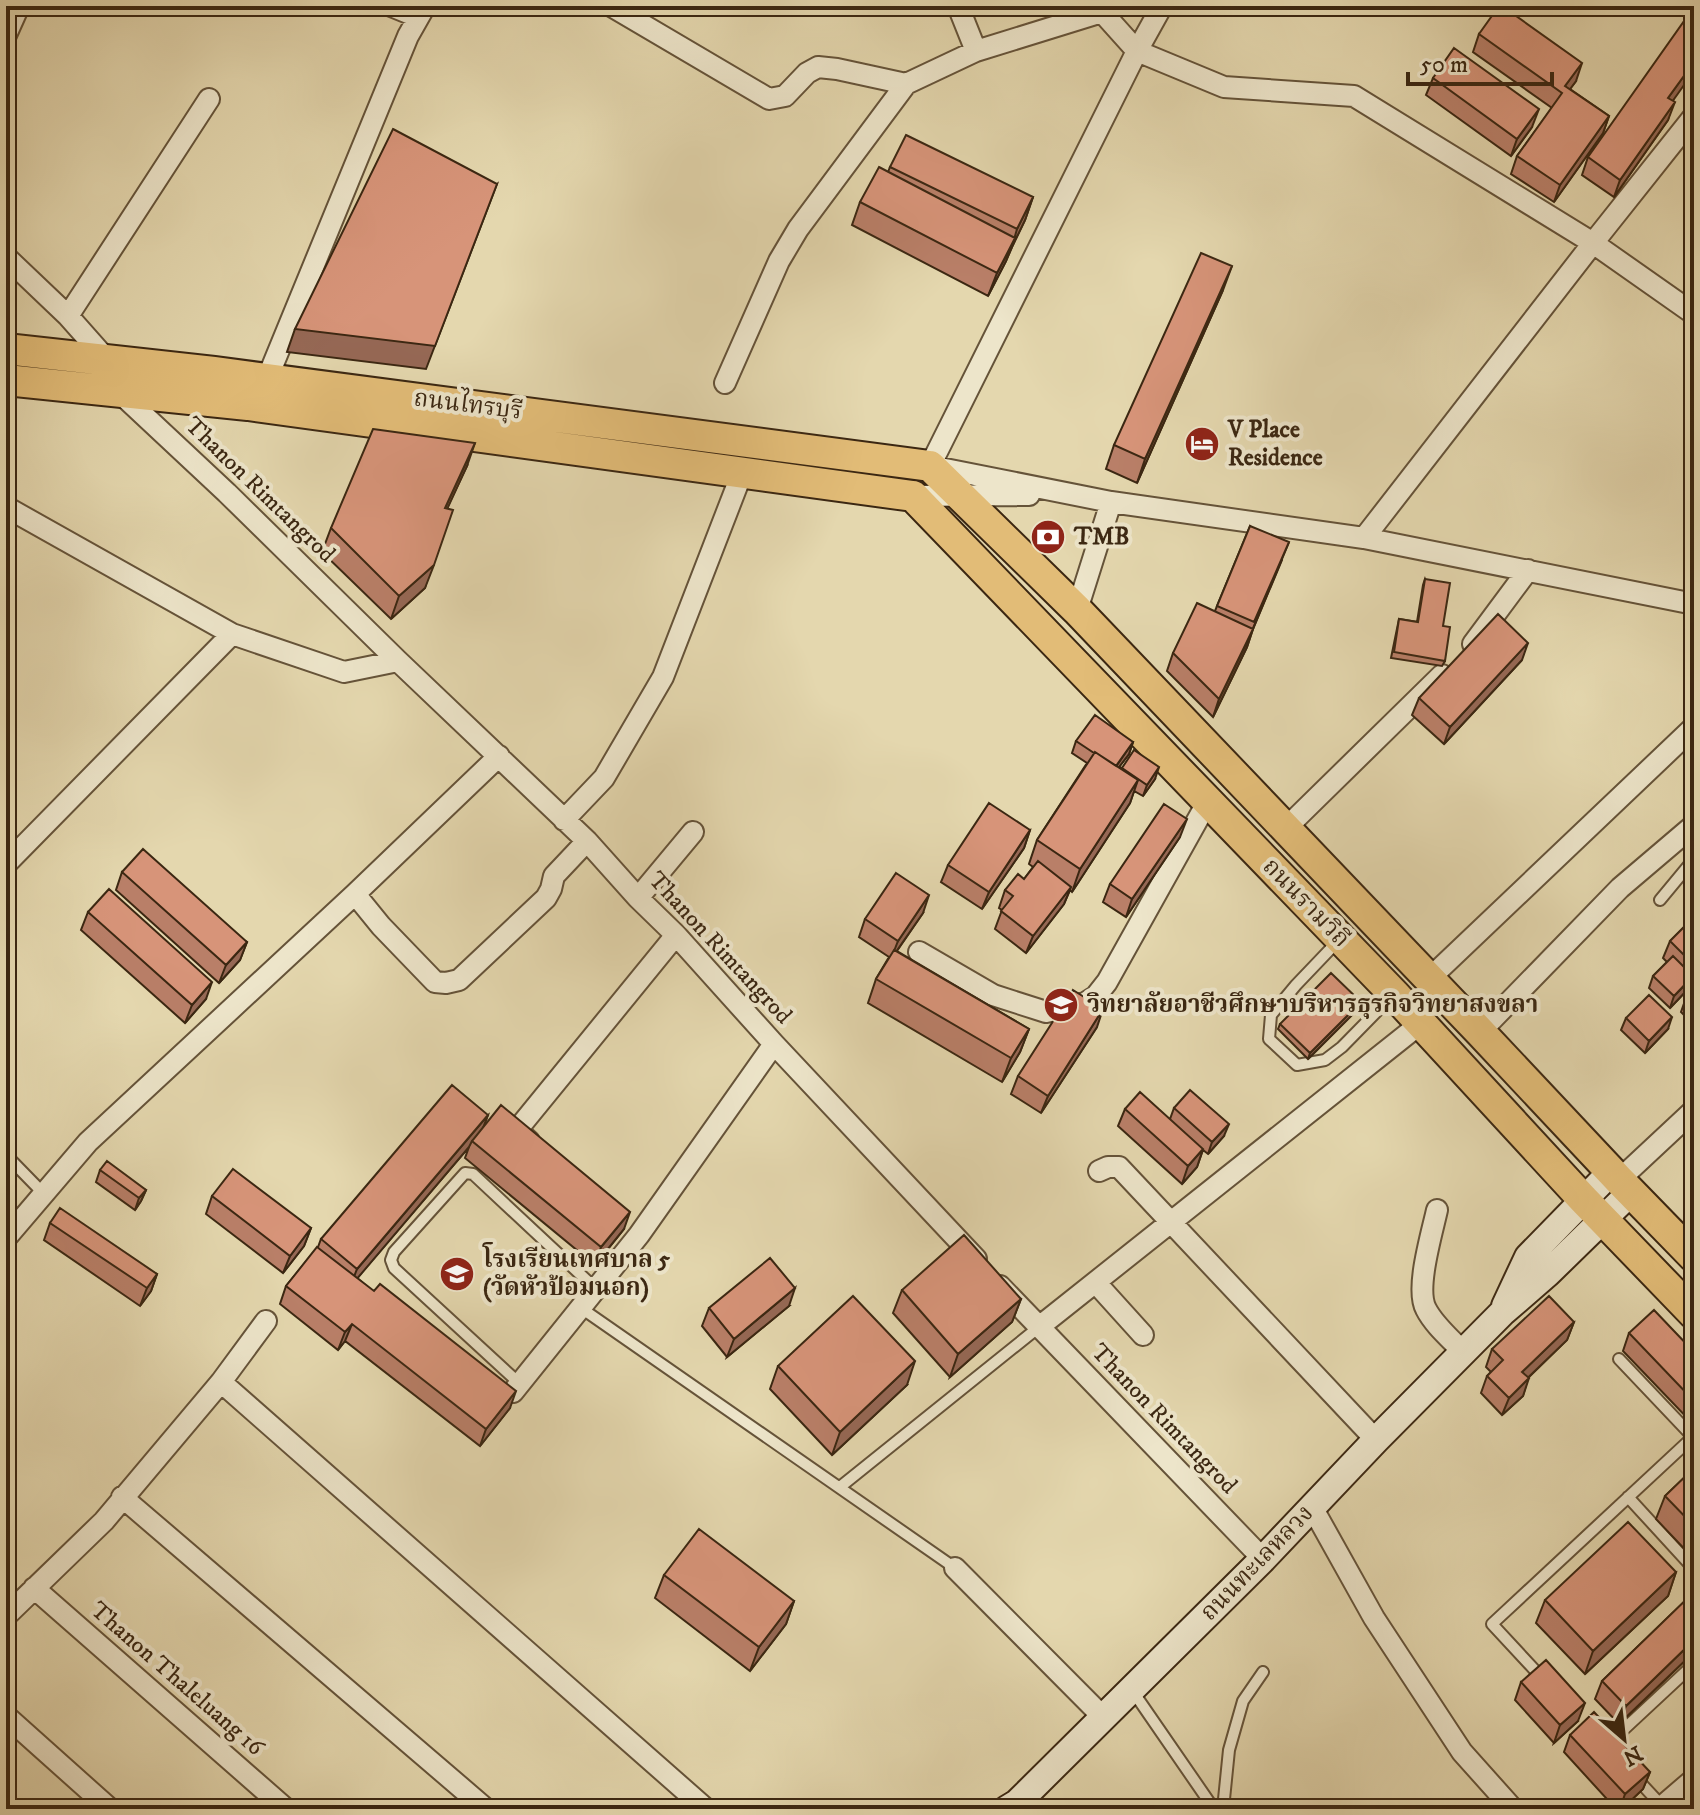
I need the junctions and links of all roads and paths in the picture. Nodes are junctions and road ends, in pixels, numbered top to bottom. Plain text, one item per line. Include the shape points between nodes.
1 (19, 6) edge
2 (391, 6) edge
3 (611, 6) edge
4 (958, 6) edge
5 (1162, 6) edge
6 (1101, 9) edge
7 (421, 12) edge
8 (6, 35) edge
9 (976, 51) junction
10 (1137, 51) junction
11 (906, 84) junction
12 (209, 99) dead end
13 (1694, 116) edge
14 (1593, 243) junction
15 (6, 257) edge
16 (1694, 314) edge
17 (68, 316) junction
18 (6, 349) edge
19 (107, 360) junction
20 (267, 379) junction
21 (6, 380) edge
22 (725, 383) dead end
23 (119, 392) junction
24 (930, 466) junction
25 (742, 473) junction
26 (960, 495) junction
27 (1069, 495) junction
28 (913, 496) junction
29 (1111, 502) junction
30 (8, 511) edge
31 (1364, 538) junction
32 (1528, 570) junction
33 (1694, 583) edge
34 (1690, 603) edge
35 (1077, 610) junction
36 (232, 634) junction
37 (398, 661) junction
38 (1694, 727) edge
39 (499, 756) junction
40 (1208, 801) junction
41 (564, 820) junction
42 (1694, 825) edge
43 (1285, 829) junction
44 (693, 832) dead end
45 (587, 841) junction
46 (6, 864) edge
47 (1691, 867) edge
48 (355, 894) junction
49 (638, 898) junction
50 (1660, 900) dead end
51 (676, 935) junction
52 (1339, 939) junction
53 (919, 952) dead end
54 (1429, 979) junction
55 (1394, 994) junction
56 (1420, 1024) junction
57 (1480, 1032) junction
58 (774, 1044) junction
59 (1694, 1110) edge
60 (539, 1149) edge
61 (6, 1155) edge
62 (1099, 1171) dead end
63 (1620, 1182) junction
64 (44, 1194) junction
65 (1583, 1199) junction
66 (1437, 1210) dead end
67 (1604, 1220) junction
68 (1171, 1222) junction
69 (6, 1238) edge
70 (1694, 1257) edge
71 (1096, 1283) junction
72 (596, 1289) junction
73 (581, 1308) junction
74 (1502, 1313) junction
75 (1694, 1314) edge
76 (266, 1321) dead end
77 (1039, 1327) junction
78 (1143, 1335) dead end
79 (1463, 1352) junction
80 (1619, 1359) dead end
81 (221, 1382) junction
82 (516, 1388) joint
83 (1694, 1437) edge
84 (1376, 1440) junction
85 (840, 1487) junction
86 (122, 1497) junction
87 (1628, 1497) junction
88 (1312, 1507) junction
89 (1263, 1559) junction
90 (955, 1568) joint
91 (1694, 1569) edge
92 (34, 1588) junction
93 (6, 1616) edge
94 (1694, 1664) edge
95 (1263, 1672) dead end
96 (1132, 1690) junction
97 (1554, 1691) edge
98 (6, 1716) edge
99 (1104, 1718) junction
100 (1595, 1735) edge
101 (1606, 1746) junction
102 (1615, 1756) edge
103 (1625, 1766) edge
104 (1694, 1779) edge
105 (1016, 1807) edge
106 (1661, 1808) edge
107 (110, 1809) edge
108 (286, 1809) edge
109 (486, 1809) edge
110 (706, 1809) edge
111 (1214, 1809) edge
112 (1223, 1809) edge
113 (1513, 1809) edge

1 - 8 street
2 - 7 street
3 - 11 street via 769,99 785,96 818,67
4 - 9 street
5 - 10 street
6 - 9 street
6 - 10 street
7 - 20 street
9 - 11 street
10 - 14 street via 1224,87 1354,96
10 - 24 street
11 - 22 street via 798,229
12 - 17 street
13 - 14 street
14 - 16 street
14 - 31 street
15 - 17 street
17 - 19 street
18 - 19 main road, ถนนไทรบุรี
19 - 20 main road, ถนนไทรบุรี
20 - 24 main road, ถนนไทรบุรี
21 - 23 main road, ถนนไทรบุรี
23 - 25 main road, ถนนไทรบุรี
23 - 37 street, Thanon Rimtangrod
24 - 26 main road, ถนนรามวิถี
24 - 27 street
24 - 28 main road
25 - 28 main road, ถนนไทรบุรี
25 - 41 street via 663,677 604,778
26 - 27 street
26 - 28 street
26 - 35 main road, ถนนรามวิถี
27 - 29 street
28 - 40 main road, ถนนรามวิถี
29 - 31 street
29 - 35 street
30 - 36 street
31 - 32 street
32 - 34 street
32 - 43 street via 1475,642
33 - 34 street
35 - 43 main road, ถนนรามวิถี
36 - 37 street via 344,672
36 - 46 street
37 - 39 street, Thanon Rimtangrod
38 - 54 street
39 - 41 street, Thanon Rimtangrod
39 - 48 street
40 - 52 main road, ถนนรามวิถี
40 - 53 street via 1107,982 1085,1003 1046,1012 993,995
41 - 45 street, Thanon Rimtangrod
42 - 57 street via 1620,888
43 - 54 main road, ถนนรามวิถี
44 - 49 street
45 - 48 street via 554,876 546,898 459,980 446,983 435,982
45 - 49 street, Thanon Rimtangrod
47 - 50 lane
48 - 64 street via 88,1142
49 - 51 street, Thanon Rimtangrod
51 - 58 street, Thanon Rimtangrod
51 - 60 street via 517,1130
52 - 55 main road, ถนนรามวิถี
52 - 55 lane via 1271,1015 1269,1039 1297,1065 1325,1060
54 - 57 main road, ถนนรามวิถี
55 - 56 main road, ถนนรามวิถี
56 - 65 main road, ถนนรามวิถี
56 - 68 street
57 - 63 main road, ถนนรามวิถี
58 - 72 street via 633,1230
58 - 77 street, Thanon Rimtangrod
59 - 63 street
61 - 64 lane
62 - 68 street via 1119,1167
63 - 65 main road, ถนนทะเลหลวง
63 - 67 main road, ถนนทะเลหลวง
63 - 70 main road, ถนนรามวิถี
64 - 69 street
65 - 67 main road, ถนนรามวิถี
65 - 74 main road, ถนนทะเลหลวง via 1528,1257
66 - 79 street via 1422,1299
67 - 74 main road, ถนนทะเลหลวง
67 - 75 main road, ถนนรามวิถี
68 - 71 street
68 - 84 street
71 - 77 street
71 - 78 street
72 - 73 street
72 - 82 lane via 473,1174 465,1173 394,1252 394,1268
73 - 82 street
73 - 85 lane
74 - 79 main road, ถนนทะเลหลวง
76 - 81 street
77 - 85 lane
77 - 89 street, Thanon Rimtangrod
79 - 84 main road, ถนนทะเลหลวง
80 - 83 lane
81 - 86 street
81 - 110 street
83 - 87 lane
84 - 88 main road, ถนนทะเลหลวง
85 - 90 lane
86 - 92 street
86 - 109 street
87 - 91 lane
87 - 97 lane via 1492,1624
88 - 89 main road, ถนนทะเลหลวง
88 - 113 street via 1374,1618 1462,1752
89 - 96 main road, ถนนทะเลหลวง
90 - 99 street
92 - 93 street
92 - 108 street, Thanon Thaleluang 16
94 - 101 lane
95 - 112 lane via 1239,1714
96 - 99 main road, ถนนทะเลหลวง
96 - 111 lane
98 - 107 street
99 - 105 main road, ถนนทะเลหลวง
100 - 101 lane
101 - 102 lane
103 - 106 lane
104 - 106 street

